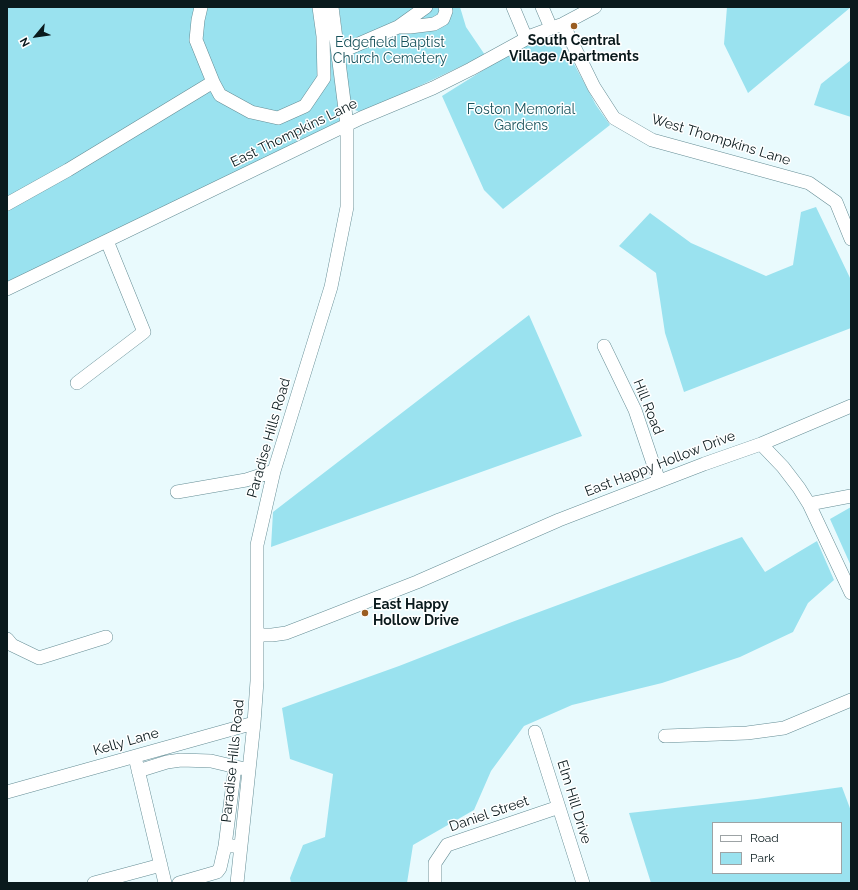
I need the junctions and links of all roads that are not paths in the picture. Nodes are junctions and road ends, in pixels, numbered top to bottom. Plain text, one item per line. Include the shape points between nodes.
1 (201, 7) edge
2 (319, 7) edge
3 (332, 7) edge
4 (426, 7) edge
5 (445, 7) edge
6 (513, 7) edge
7 (542, 7) edge
8 (595, 7) edge
9 (557, 26) junction
10 (398, 27) junction
11 (526, 38) junction
12 (338, 53) junction
13 (213, 82) junction
14 (347, 125) junction
15 (7, 204) edge
16 (851, 239) edge
17 (107, 241) junction
18 (7, 288) edge
19 (604, 346) dead end
20 (77, 383) dead end
21 (851, 406) edge
22 (761, 444) junction
23 (274, 471) junction
24 (659, 481) junction
25 (177, 492) dead end
26 (851, 496) edge
27 (809, 504) junction
28 (851, 593) edge
29 (257, 635) junction
30 (106, 637) dead end
31 (7, 639) edge
32 (851, 700) edge
33 (254, 723) junction
34 (535, 732) dead end
35 (664, 736) dead end
36 (135, 757) junction
37 (235, 767) junction
38 (249, 770) junction
39 (138, 771) junction
40 (7, 792) edge
41 (231, 803) junction
42 (245, 805) junction
43 (559, 806) junction
44 (225, 846) junction
45 (241, 846) junction
46 (161, 865) junction
47 (94, 883) edge
48 (165, 883) edge
49 (179, 883) edge
50 (237, 883) edge
51 (435, 883) edge
52 (583, 883) edge

1 - 13 street via 196,40
2 - 13 street via 324,78 305,106 278,118 251,112 220,95
3 - 12 street, Paradise Hills Road
4 - 10 street
5 - 10 street via 443,19 434,24
6 - 11 street
7 - 9 street, West Thompkins Lane
8 - 9 street, East Thompkins Lane
9 - 11 street, East Thompkins Lane
9 - 16 street, West Thompkins Lane via 614,118 652,140 809,183 836,202
10 - 12 street
11 - 14 street, East Thompkins Lane via 433,88
12 - 14 street, Paradise Hills Road
13 - 15 street
14 - 17 street, East Thompkins Lane
14 - 23 street, Paradise Hills Road via 347,207 331,287
17 - 18 street, East Thompkins Lane
17 - 20 street via 144,332
19 - 24 street, Hill Road via 635,410
21 - 22 street, East Happy Hollow Drive
22 - 24 street, East Happy Hollow Drive
22 - 27 street via 783,467
23 - 25 street via 246,480
23 - 29 street, Paradise Hills Road via 257,545
24 - 29 street, East Happy Hollow Drive via 559,520 417,582 286,633
26 - 27 street
27 - 28 street
29 - 33 street, Paradise Hills Road
30 - 31 street via 40,658 12,645
32 - 35 street via 784,728 747,734
33 - 36 street, Kelly Lane
33 - 38 street, Paradise Hills Road
34 - 43 street, Elm Hill Drive
36 - 39 street
36 - 40 street, Kelly Lane
37 - 38 street
37 - 39 street via 211,761 181,760
37 - 41 street
38 - 42 street, Paradise Hills Road
39 - 46 street
41 - 42 street
41 - 44 street
42 - 45 street, Paradise Hills Road
43 - 51 street, Daniel Street via 447,845 435,863
43 - 52 street, Elm Hill Drive
44 - 45 street
44 - 49 street via 217,872
45 - 50 street, Paradise Hills Road
46 - 47 street
46 - 48 street

